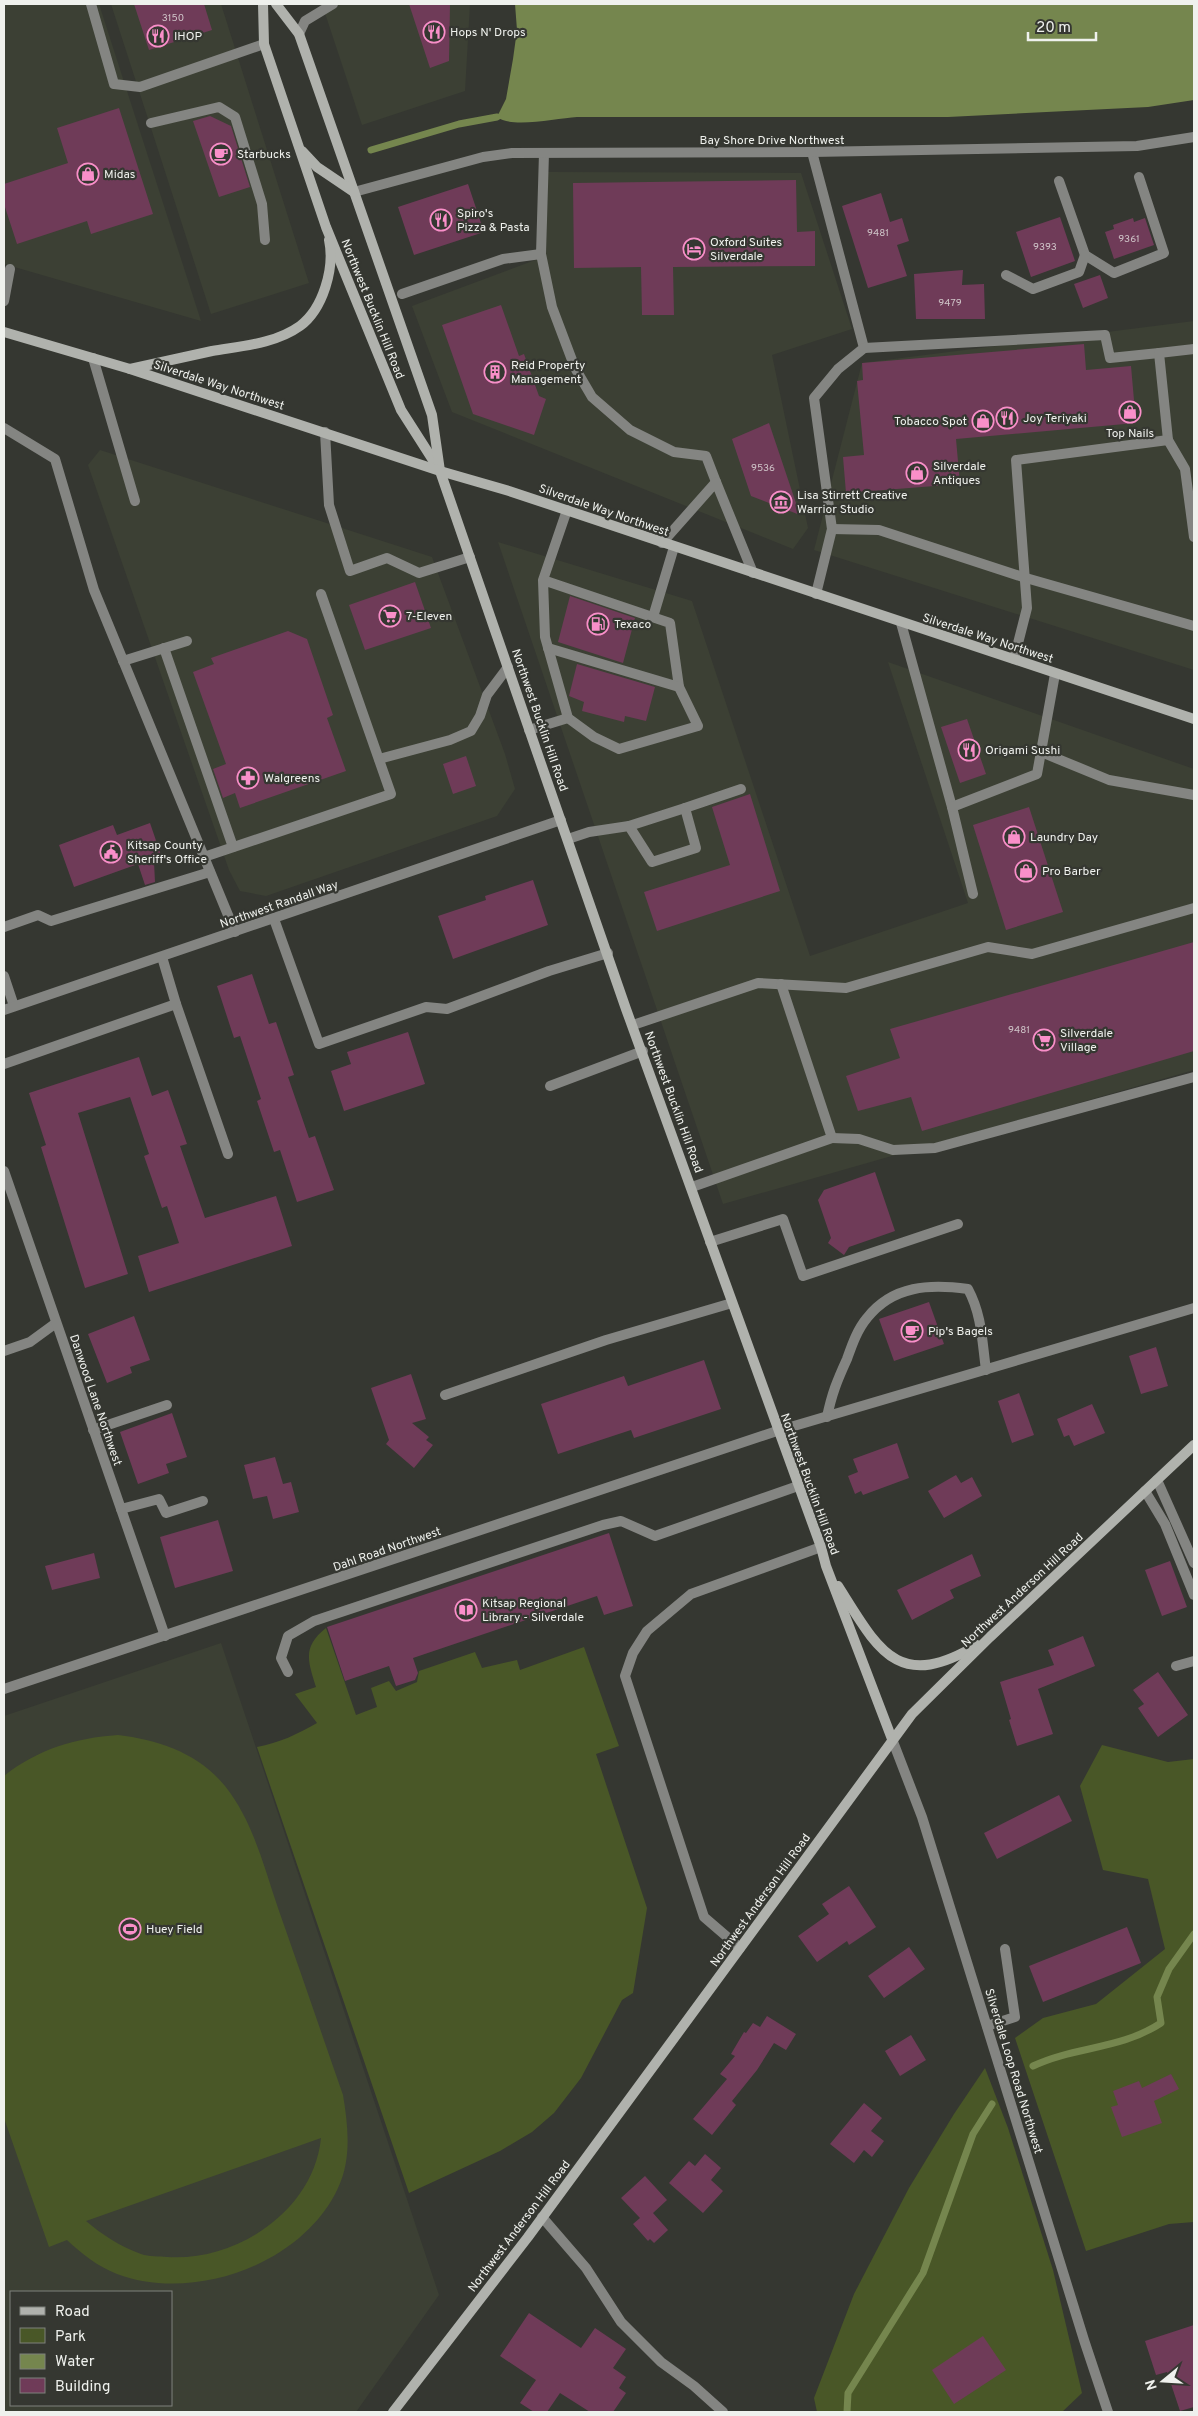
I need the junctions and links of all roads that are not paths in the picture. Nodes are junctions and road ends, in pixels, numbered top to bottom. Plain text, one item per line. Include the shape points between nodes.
1 (91, 4) edge
2 (263, 4) edge
3 (276, 4) edge
4 (327, 4) edge
5 (300, 34) junction
6 (264, 44) junction
7 (151, 123) dead end
8 (1194, 137) edge
9 (300, 149) junction
10 (812, 152) junction
11 (544, 153) junction
12 (1139, 177) dead end
13 (1058, 181) dead end
14 (354, 192) junction
15 (326, 227) junction
16 (265, 240) dead end
17 (541, 254) junction
18 (1085, 255) junction
19 (10, 269) dead end
20 (1006, 275) dead end
21 (402, 294) dead end
22 (4, 300) edge
23 (4, 332) edge
24 (864, 348) junction
25 (1194, 349) edge
26 (1159, 353) junction
27 (93, 358) junction
28 (130, 369) junction
29 (4, 428) edge
30 (325, 432) junction
31 (1168, 440) junction
32 (440, 471) junction
33 (716, 482) junction
34 (135, 501) dead end
35 (566, 510) junction
36 (832, 529) junction
37 (1194, 537) edge
38 (662, 543) junction
39 (674, 547) junction
40 (470, 557) junction
41 (753, 573) junction
42 (1026, 578) junction
43 (543, 580) junction
44 (321, 594) dead end
45 (816, 594) junction
46 (653, 617) junction
47 (901, 623) junction
48 (1194, 626) edge
49 (187, 641) dead end
50 (164, 648) junction
51 (548, 648) junction
52 (1014, 659) junction
53 (123, 661) junction
54 (508, 667) junction
55 (1055, 674) junction
56 (679, 687) junction
57 (568, 718) junction
58 (1194, 720) edge
59 (529, 730) junction
60 (1041, 752) junction
61 (379, 759) junction
62 (741, 790) dead end
63 (1194, 795) edge
64 (952, 806) junction
65 (685, 808) junction
66 (561, 820) junction
67 (629, 826) junction
68 (568, 839) junction
69 (233, 847) junction
70 (204, 857) junction
71 (210, 872) junction
72 (973, 894) dead end
73 (1194, 908) edge
74 (274, 919) junction
75 (4, 927) edge
76 (235, 932) junction
77 (608, 953) junction
78 (162, 957) junction
79 (4, 976) edge
80 (781, 984) junction
81 (176, 1004) junction
82 (14, 1006) junction
83 (4, 1010) edge
84 (633, 1025) junction
85 (643, 1051) junction
86 (4, 1064) edge
87 (1194, 1077) edge
88 (550, 1086) dead end
89 (832, 1138) junction
90 (228, 1154) dead end
91 (4, 1171) edge
92 (692, 1187) junction
93 (958, 1224) dead end
94 (710, 1242) junction
95 (732, 1303) junction
96 (1194, 1308) edge
97 (56, 1323) junction
98 (4, 1351) edge
99 (986, 1370) junction
100 (445, 1395) dead end
101 (167, 1405) dead end
102 (827, 1417) junction
103 (93, 1430) junction
104 (778, 1431) junction
105 (1194, 1445) edge
106 (1157, 1480) junction
107 (798, 1486) junction
108 (1145, 1491) junction
109 (202, 1501) dead end
110 (121, 1509) junction
111 (821, 1547) junction
112 (1194, 1563) edge
113 (826, 1566) junction
114 (1194, 1595) edge
115 (164, 1636) junction
116 (990, 1636) junction
117 (1194, 1661) edge
118 (1176, 1666) dead end
119 (288, 1672) dead end
120 (4, 1688) edge
121 (892, 1739) junction
122 (740, 1948) junction
123 (1005, 1950) dead end
124 (987, 2026) junction
125 (542, 2217) junction
126 (393, 2412) edge
127 (723, 2412) edge
128 (1108, 2412) edge

1 - 6 street via 114,84 140,87
2 - 6 main road, Northwest Bucklin Hill Road
3 - 5 main road, Northwest Bucklin Hill Road
4 - 5 street via 305,21
5 - 14 main road, Northwest Bucklin Hill Road
6 - 9 main road, Northwest Bucklin Hill Road
7 - 16 street via 219,106 235,117 262,204
8 - 10 street, Bay Shore Drive Northwest via 1144,146
9 - 14 main road, Northwest Bucklin Hill Road via 317,167
9 - 15 main road, Northwest Bucklin Hill Road
10 - 11 street, Bay Shore Drive Northwest
10 - 24 street
11 - 14 street, Bay Shore Drive Northwest via 483,157
11 - 17 street
12 - 18 street via 1164,252 1114,274
13 - 18 street
14 - 32 main road, Northwest Bucklin Hill Road via 432,415
15 - 28 main road via 330,246 328,273 316,308 299,326 272,339
15 - 32 main road, Northwest Bucklin Hill Road via 401,410
17 - 21 street via 503,259
17 - 33 street via 556,316 575,368 592,397 630,430 674,452 706,456
18 - 20 street via 1080,272 1033,289
19 - 22 street
23 - 27 main road, Silverdale Way Northwest
24 - 26 street via 1105,335 1110,358
24 - 36 street via 838,369 814,398
25 - 26 street
26 - 31 street
27 - 28 main road, Silverdale Way Northwest
27 - 34 street
28 - 30 main road, Silverdale Way Northwest
29 - 53 street via 55,459 94,590
30 - 32 main road, Silverdale Way Northwest
30 - 40 street via 329,506 350,571 387,558 419,573
31 - 37 street via 1185,469
31 - 42 street via 1016,460
32 - 35 main road, Silverdale Way Northwest
32 - 40 main road, Northwest Bucklin Hill Road
33 - 38 street
33 - 41 street
35 - 38 main road, Silverdale Way Northwest
35 - 43 street
36 - 42 street via 879,530
36 - 45 street
38 - 39 main road, Silverdale Way Northwest
39 - 41 main road, Silverdale Way Northwest
39 - 46 street
40 - 54 main road, Northwest Bucklin Hill Road
41 - 45 main road, Silverdale Way Northwest
42 - 48 street
42 - 52 street via 1027,608
43 - 46 street
43 - 51 street
44 - 61 street
45 - 47 main road, Silverdale Way Northwest
46 - 56 street via 670,623
47 - 52 main road, Silverdale Way Northwest
47 - 64 street
49 - 50 street
50 - 53 street
50 - 69 street
51 - 56 street
51 - 57 street
52 - 55 main road, Silverdale Way Northwest
53 - 70 street
54 - 59 main road, Northwest Bucklin Hill Road
54 - 61 street via 487,695 471,731
55 - 58 main road, Silverdale Way Northwest
55 - 60 street
56 - 57 street via 698,726 619,749 594,737
57 - 59 street
59 - 66 main road, Northwest Bucklin Hill Road
60 - 63 street via 1108,780
60 - 64 street via 1037,774
61 - 69 street via 391,794
62 - 65 street
64 - 72 street
65 - 67 street
65 - 67 street via 696,848 652,862
66 - 68 main road, Northwest Bucklin Hill Road
66 - 74 street, Northwest Randall Way
67 - 68 street
68 - 77 main road, Northwest Bucklin Hill Road
69 - 70 street
70 - 71 street
71 - 75 street via 51,920 38,916
71 - 76 street
73 - 80 street via 1032,954 988,947 846,988
74 - 76 street, Northwest Randall Way
74 - 77 street via 319,1044 426,1007 447,1009
76 - 78 street, Northwest Randall Way
77 - 84 main road, Northwest Bucklin Hill Road
78 - 81 street
78 - 82 street, Northwest Randall Way
79 - 82 street
80 - 84 street via 758,983
80 - 89 street
81 - 86 street
81 - 90 street
82 - 83 street, Northwest Randall Way
84 - 85 main road, Northwest Bucklin Hill Road
85 - 88 street
85 - 92 main road, Northwest Bucklin Hill Road
87 - 89 street via 935,1148 893,1150 858,1140
89 - 92 street
91 - 97 street, Danwood Lane Northwest
92 - 94 main road, Northwest Bucklin Hill Road
93 - 94 street via 803,1276 784,1219
94 - 95 main road, Northwest Bucklin Hill Road
95 - 100 street via 606,1340
95 - 104 main road, Northwest Bucklin Hill Road
96 - 99 street, Dahl Road Northwest
97 - 98 street via 30,1342
97 - 103 street, Danwood Lane Northwest
99 - 102 street, Dahl Road Northwest
99 - 102 street via 982,1324 968,1289 940,1285 917,1287 889,1298 867,1317 833,1388
101 - 103 street
102 - 104 street, Dahl Road Northwest
103 - 110 street, Danwood Lane Northwest
104 - 107 main road, Northwest Bucklin Hill Road
104 - 115 street, Dahl Road Northwest
105 - 106 main road, Northwest Anderson Hill Road
106 - 108 main road, Northwest Anderson Hill Road
106 - 112 street
107 - 111 main road, Northwest Bucklin Hill Road
107 - 119 street via 655,1536 621,1522 603,1525 314,1621 288,1636 282,1658
108 - 114 street via 1165,1524
108 - 116 main road, Northwest Anderson Hill Road
109 - 110 street via 166,1513 159,1499
110 - 115 street, Danwood Lane Northwest
111 - 113 main road, Northwest Bucklin Hill Road
111 - 122 street via 691,1594 647,1632 633,1653 625,1676 704,1917
113 - 116 main road via 871,1636 882,1650 899,1662 933,1663 969,1649
113 - 121 main road, Northwest Bucklin Hill Road
115 - 120 street, Dahl Road Northwest
116 - 121 main road, Northwest Anderson Hill Road via 912,1714
117 - 118 street
121 - 122 main road, Northwest Anderson Hill Road
121 - 124 street, Silverdale Loop Road Northwest via 922,1817
122 - 125 main road, Northwest Anderson Hill Road
123 - 124 street via 1015,2017
124 - 128 street, Silverdale Loop Road Northwest
125 - 126 main road, Northwest Anderson Hill Road
125 - 127 street via 586,2268 621,2322 661,2362

